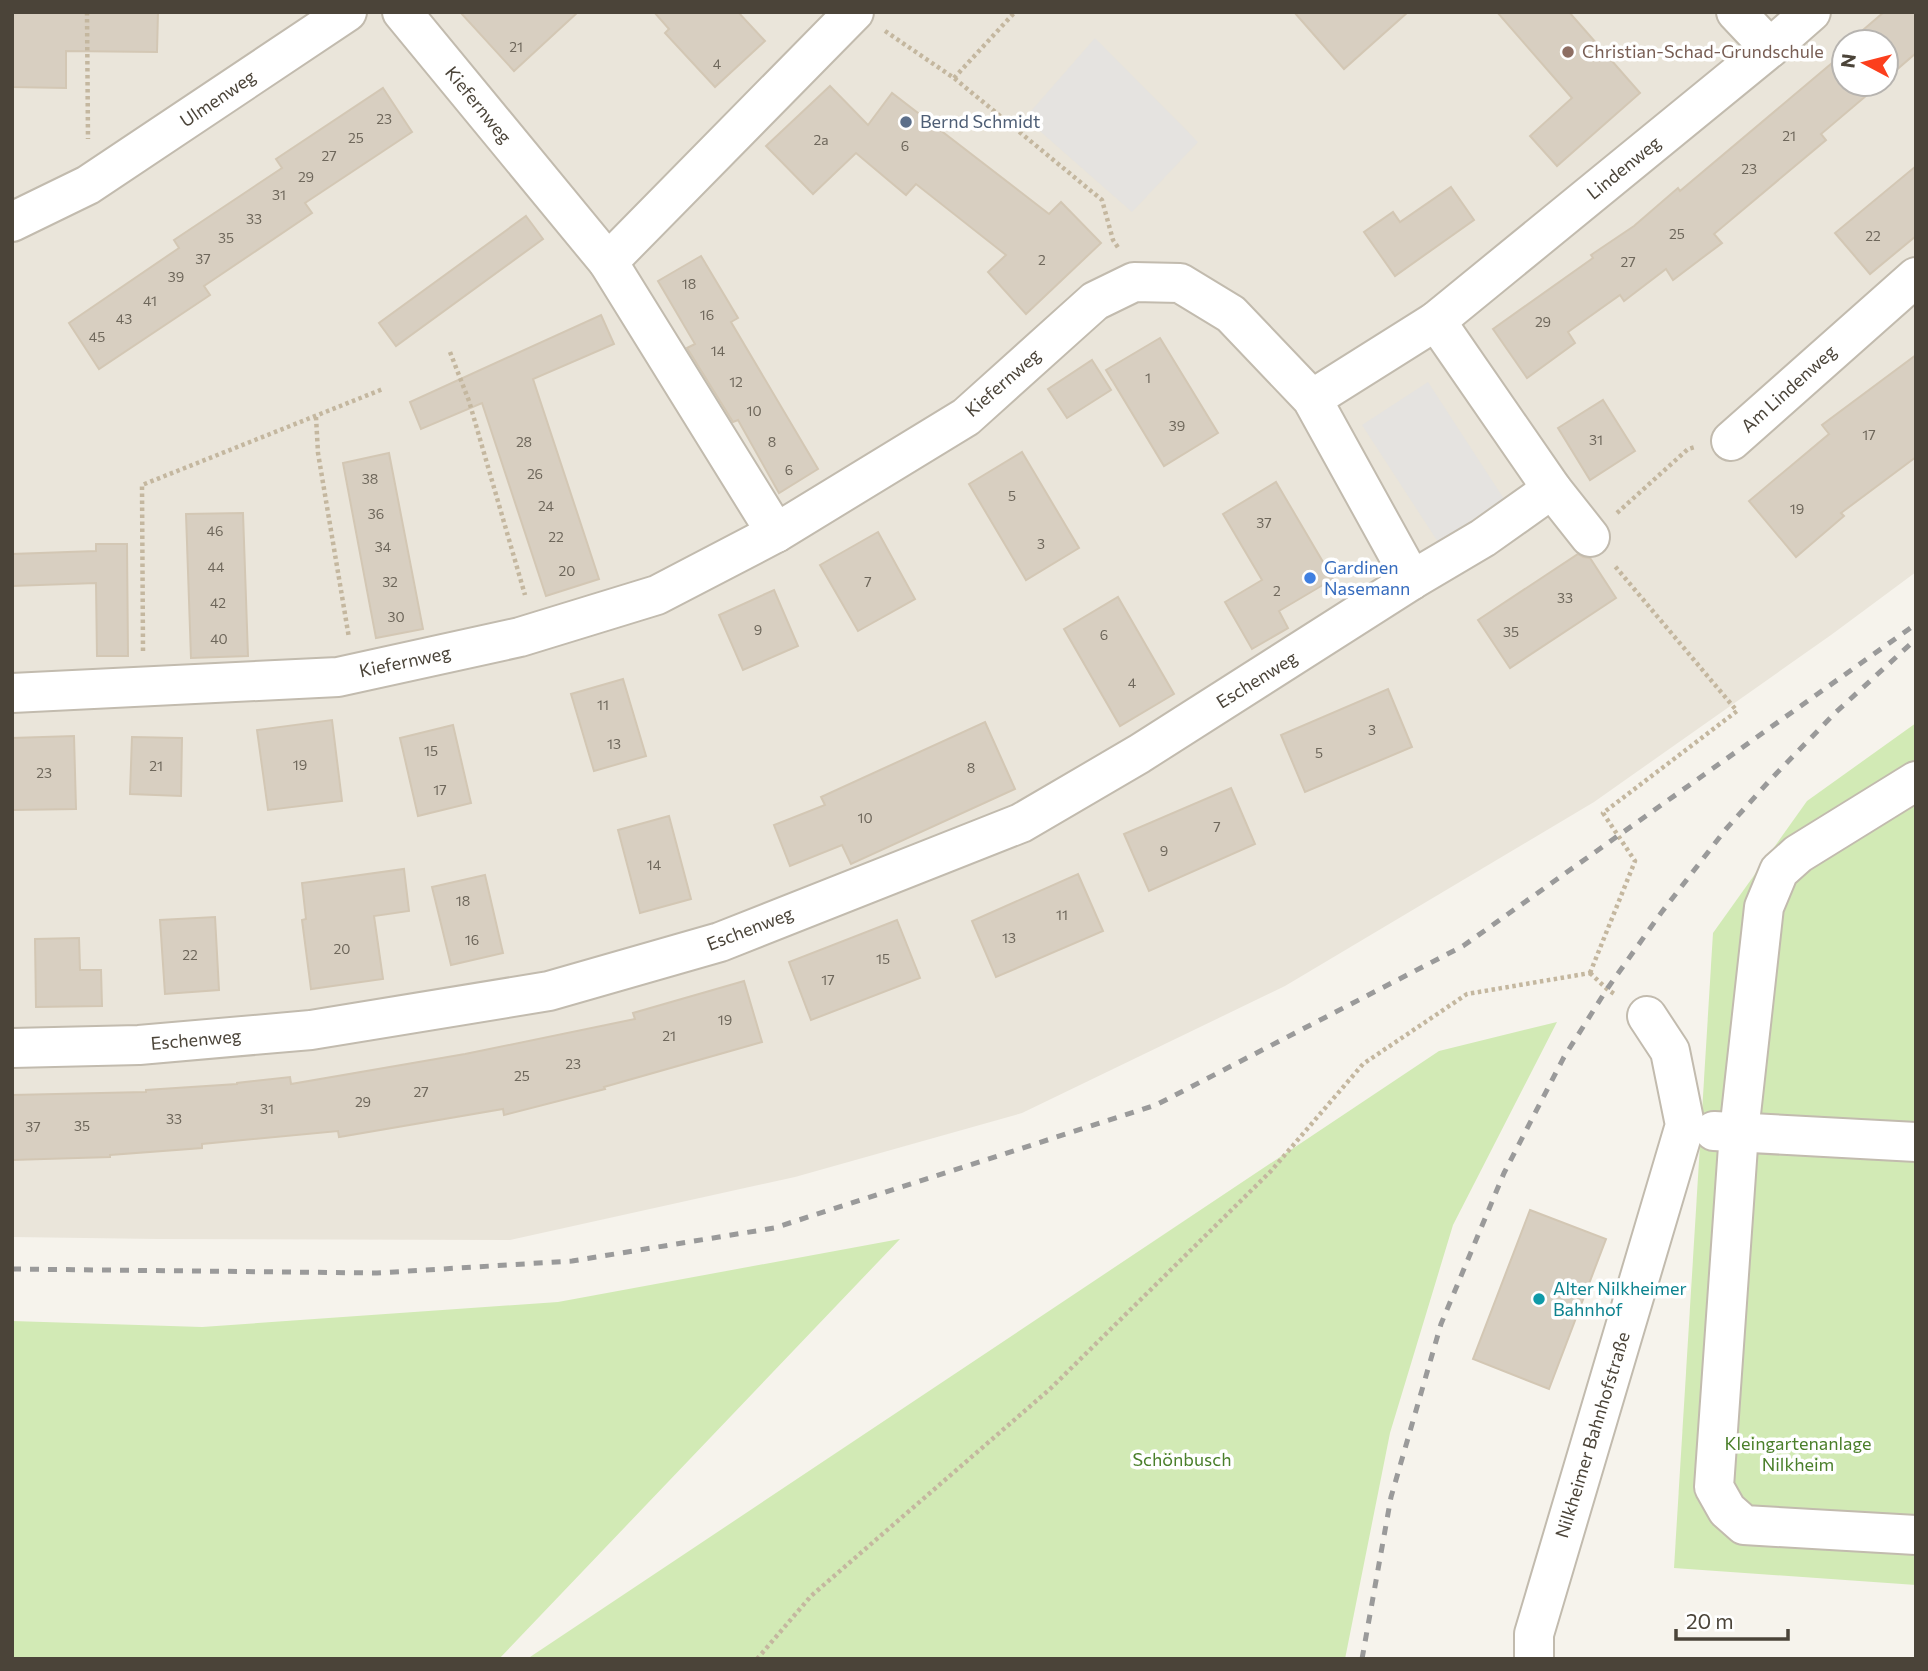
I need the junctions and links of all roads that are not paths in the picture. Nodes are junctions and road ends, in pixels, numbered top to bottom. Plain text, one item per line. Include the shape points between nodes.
1 (402, 12) edge
2 (1736, 12) edge
3 (1811, 12) edge
4 (339, 14) edge
5 (866, 20) edge
6 (1770, 48) junction
7 (12, 222) edge
8 (608, 262) junction
9 (1916, 277) edge
10 (1436, 321) junction
11 (1312, 399) junction
12 (1731, 441) road end
13 (1552, 489) junction
14 (776, 533) junction
15 (1590, 537) road end
16 (1412, 580) junction
17 (12, 694) edge
18 (1916, 781) edge
19 (1647, 1016) dead end
20 (12, 1048) edge
21 (1685, 1125) junction
22 (1739, 1132) junction
23 (1916, 1142) edge
24 (1916, 1535) edge
25 (1534, 1659) edge

1 - 8 street, Kiefernweg
2 - 6 street
3 - 6 street, Lindenweg
4 - 7 street, Ulmenweg via 88,185
5 - 8 street
6 - 10 street, Lindenweg
8 - 14 street, Kiefernweg
9 - 12 street, Am Lindenweg
10 - 11 street, Lindenweg
10 - 13 street
11 - 14 street, Kiefernweg via 1231,314 1180,283 1134,282 1095,301 966,416
11 - 16 street
13 - 15 street
13 - 16 street
14 - 17 street, Kiefernweg via 657,595 536,632 338,677
16 - 20 street, Eschenweg via 1151,747 1021,823 720,942 549,992 311,1030 139,1045
18 - 22 street via 1798,854 1779,871 1764,907
19 - 21 street, Nilkheimer Bahnhofstraße via 1670,1051
21 - 22 street
21 - 25 street, Nilkheimer Bahnhofstraße via 1534,1634
22 - 23 street
22 - 24 street via 1714,1487 1727,1510 1744,1525

